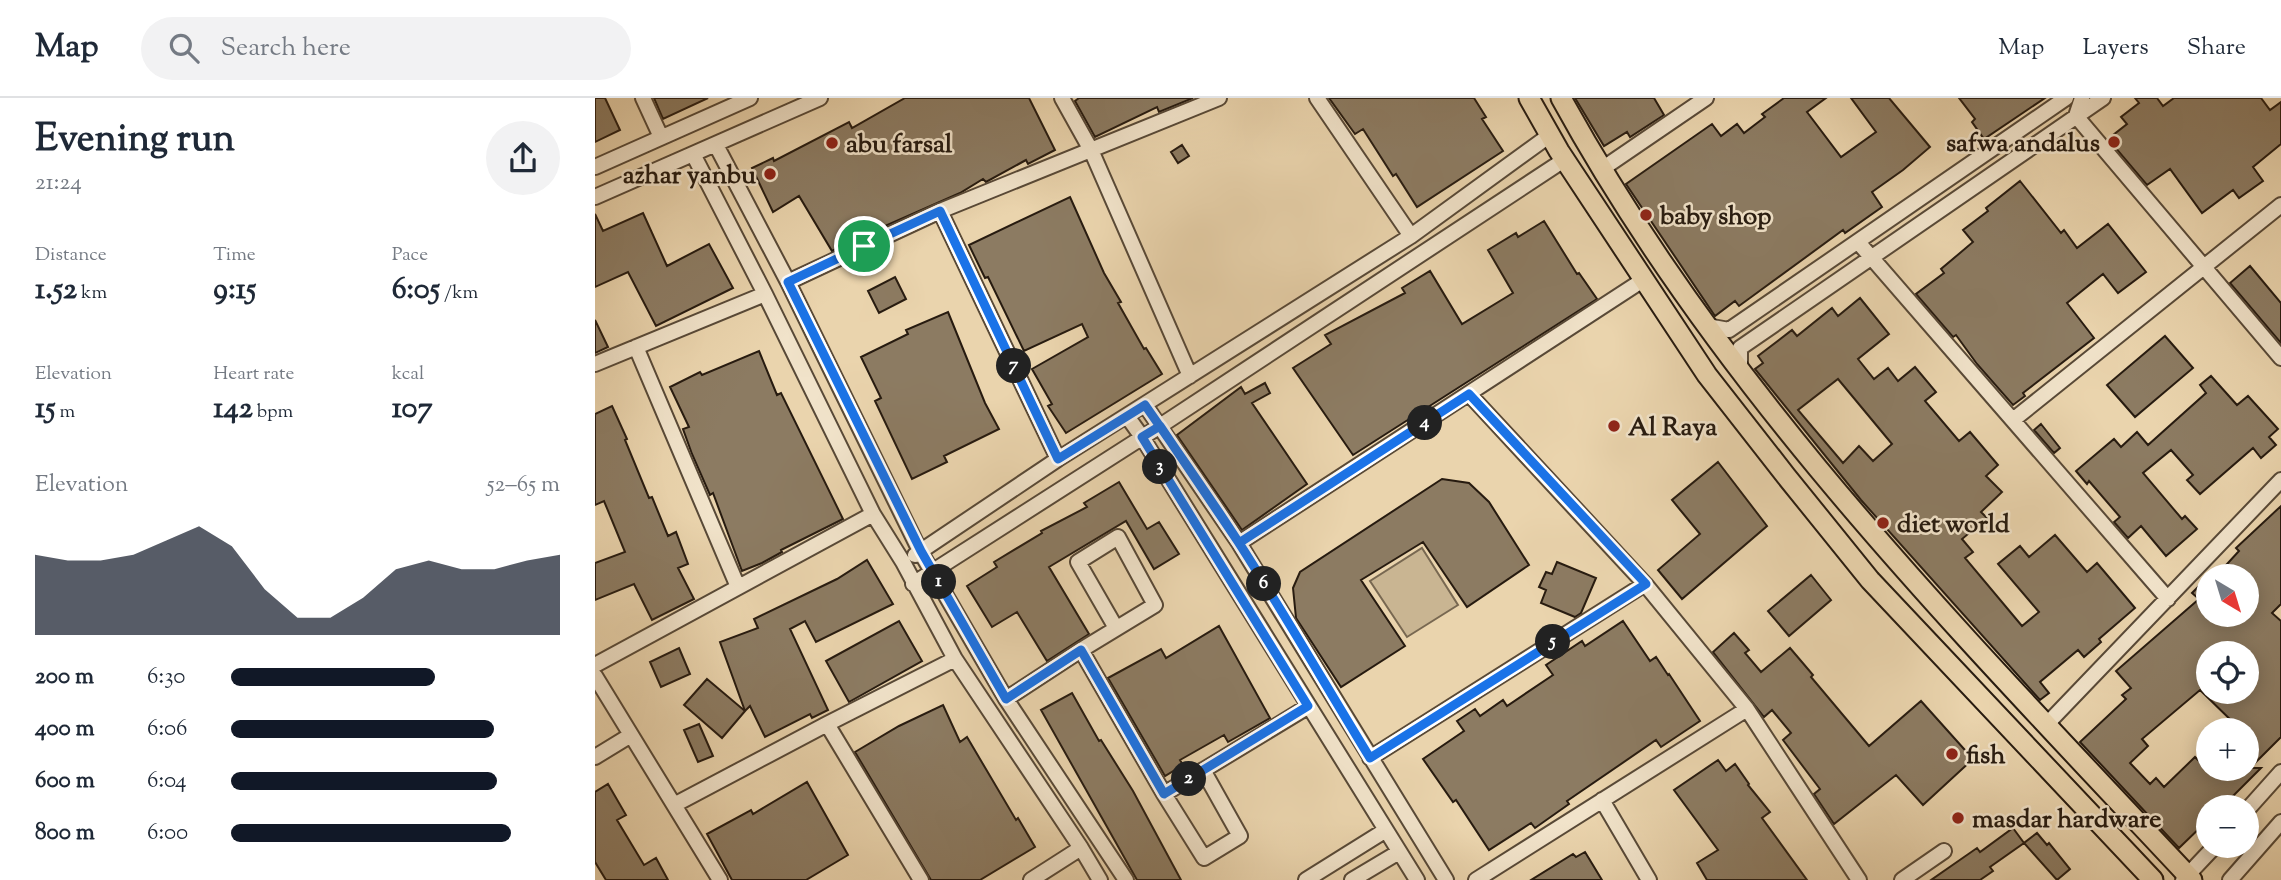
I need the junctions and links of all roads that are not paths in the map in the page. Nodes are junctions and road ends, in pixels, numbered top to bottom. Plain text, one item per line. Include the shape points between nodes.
1 (643, 98) edge
2 (750, 98) edge
3 (820, 98) edge
4 (1062, 98) edge
5 (1219, 98) edge
6 (1317, 98) edge
7 (1529, 98) edge
8 (1561, 98) edge
9 (1706, 98) edge
10 (2066, 98) edge
11 (2082, 98) edge
12 (2103, 98) edge
13 (2076, 116) junction
14 (1550, 135) junction
15 (661, 137) junction
16 (716, 145) junction
17 (1091, 150) junction
18 (693, 154) junction
19 (1565, 160) junction
20 (595, 167) edge
21 (1602, 169) junction
22 (595, 197) edge
23 (2281, 205) edge
24 (940, 211) junction
25 (1411, 236) junction
26 (1858, 242) junction
27 (1870, 256) junction
28 (2204, 267) junction
29 (1643, 280) junction
30 (788, 282) junction
31 (765, 294) junction
32 (1707, 326) junction
33 (636, 347) junction
34 (2281, 358) edge
35 (595, 364) edge
36 (1740, 371) junction
37 (1191, 376) junction
38 (1469, 394) junction
39 (1145, 405) junction
40 (1127, 416) junction
41 (2013, 420) junction
42 (1160, 426) junction
43 (1142, 437) junction
44 (1058, 459) junction
45 (2281, 480) edge
46 (873, 514) junction
47 (1239, 543) junction
48 (921, 551) junction
49 (903, 562) junction
50 (933, 572) junction
51 (913, 584) junction
52 (1646, 584) junction
53 (738, 587) junction
54 (2168, 598) junction
55 (1116, 628) junction
56 (1081, 650) junction
57 (955, 659) junction
58 (595, 665) edge
59 (595, 676) edge
60 (1006, 699) junction
61 (1308, 706) junction
62 (1747, 709) junction
63 (827, 724) junction
64 (2047, 724) junction
65 (631, 735) junction
66 (595, 757) edge
67 (1370, 758) junction
68 (1203, 770) junction
69 (2281, 772) edge
70 (1164, 794) junction
71 (2259, 797) edge
72 (1602, 800) junction
73 (674, 805) junction
74 (2281, 822) edge
75 (1386, 830) junction
76 (1081, 848) junction
77 (1944, 851) dead end
78 (1399, 852) junction
79 (2205, 858) edge
80 (2188, 879) edge
81 (720, 880) edge
82 (921, 880) edge
83 (1031, 880) edge
84 (1100, 880) edge
85 (1126, 880) edge
86 (1306, 880) edge
87 (1352, 880) edge
88 (1417, 880) edge
89 (1445, 880) edge
90 (1476, 880) edge
91 (1649, 880) edge
92 (1859, 880) edge
93 (1902, 880) edge
94 (2153, 880) edge
95 (2230, 880) edge

1 - 15 street
2 - 15 street
3 - 16 street
4 - 17 street
5 - 17 street
6 - 25 street
7 - 14 main road
8 - 21 main road
9 - 21 street
10 - 26 street
11 - 13 street
12 - 13 street
13 - 27 street
13 - 28 street
14 - 19 main road
14 - 25 street
15 - 20 street
16 - 18 street
16 - 30 street
17 - 24 street
17 - 37 street
18 - 22 street
18 - 31 street
19 - 29 main road
19 - 42 street
21 - 32 main road
23 - 28 street
24 - 30 street
24 - 44 street
25 - 37 street
26 - 27 street
26 - 32 street via 1729,330
27 - 36 street via 1740,348
27 - 41 street
28 - 34 street
28 - 41 street
29 - 38 street
29 - 94 main road via 1707,375 1870,580
30 - 48 street
31 - 33 street
31 - 46 street
32 - 36 main road
33 - 35 street
33 - 53 street
36 - 64 main road via 1897,562
37 - 39 street
38 - 47 street
38 - 52 street
39 - 40 street
39 - 42 street
40 - 43 street
40 - 44 street
41 - 54 street
42 - 43 street
42 - 47 street
43 - 50 street
43 - 61 street
44 - 48 street
45 - 54 street
46 - 49 street
46 - 53 street
47 - 67 street
48 - 49 street
48 - 50 street
49 - 51 street
50 - 51 street
50 - 60 street
51 - 57 street
52 - 62 street
52 - 67 street
53 - 58 street
54 - 64 street
55 - 55 street via 1155,605 1118,537 1078,562
55 - 56 street
56 - 60 street
56 - 70 street
57 - 63 street
57 - 76 street
59 - 65 street
60 - 85 street
61 - 68 street
61 - 75 street
62 - 72 street
62 - 92 street
63 - 73 street
63 - 82 street
64 - 80 main road
65 - 66 street
65 - 73 street
67 - 89 street
68 - 70 street
68 - 70 street via 1240,836 1204,858
69 - 71 street
72 - 90 street
72 - 91 street
73 - 81 street
74 - 95 street
75 - 78 street
75 - 86 street
76 - 83 street
76 - 84 street
77 - 93 street
78 - 87 street
78 - 88 street
79 - 80 street

